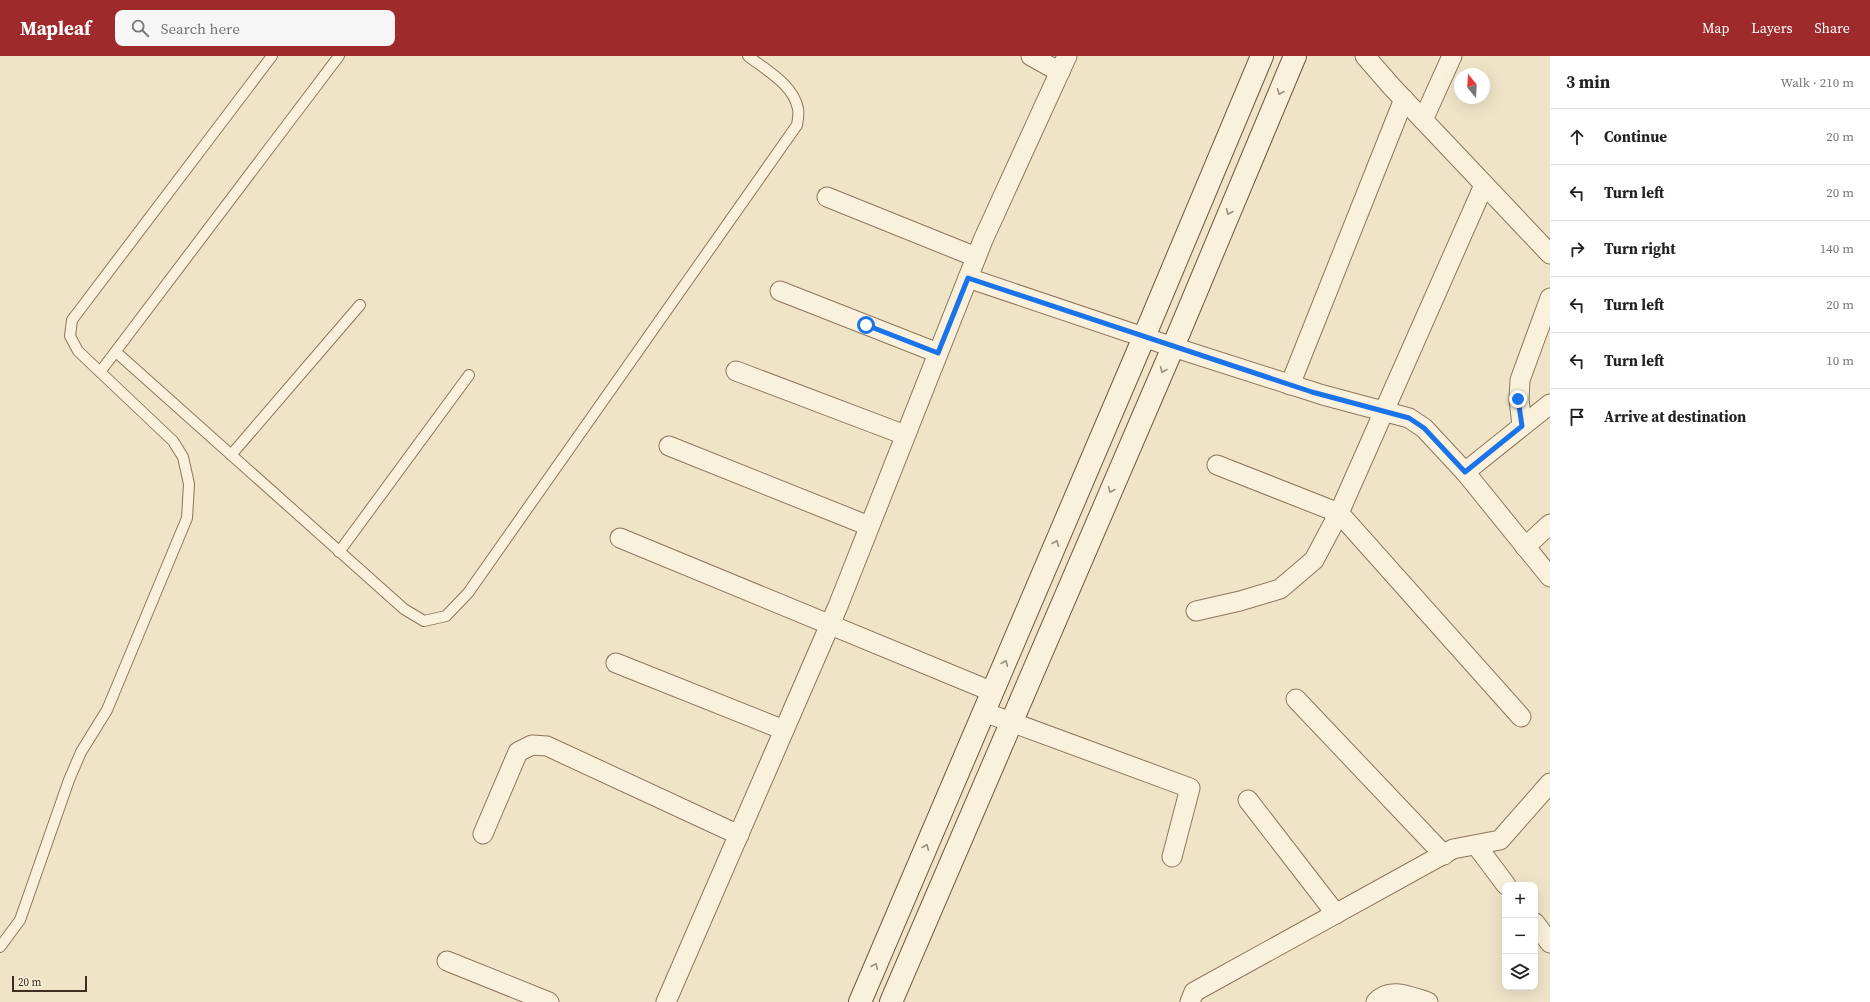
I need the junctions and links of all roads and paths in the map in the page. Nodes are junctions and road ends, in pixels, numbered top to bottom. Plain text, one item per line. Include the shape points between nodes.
1 (272, 56) edge
2 (339, 56) edge
3 (748, 56) edge
4 (1031, 56) edge
5 (1262, 56) edge
6 (1295, 56) edge
7 (1365, 56) edge
8 (1452, 56) edge
9 (1063, 64) edge
10 (1404, 99) junction
11 (1423, 120) junction
12 (1484, 184) junction
13 (828, 197) dead end
14 (1550, 254) edge
15 (976, 257) junction
16 (968, 278) junction
17 (780, 291) dead end
18 (1550, 298) edge
19 (360, 305) dead end
20 (1144, 337) junction
21 (1172, 347) junction
22 (116, 352) junction
23 (938, 353) junction
24 (736, 371) dead end
25 (100, 372) junction
26 (469, 375) dead end
27 (1290, 385) junction
28 (1550, 404) edge
29 (1384, 411) junction
30 (1522, 426) junction
31 (905, 435) junction
32 (670, 446) dead end
33 (232, 455) junction
34 (1217, 465) dead end
35 (1465, 472) junction
36 (1339, 513) junction
37 (1550, 524) edge
38 (869, 526) junction
39 (620, 538) dead end
40 (1525, 546) junction
41 (339, 552) junction
42 (1550, 577) edge
43 (1196, 611) dead end
44 (829, 626) junction
45 (616, 663) dead end
46 (993, 692) junction
47 (1296, 699) dead end
48 (984, 712) junction
49 (1521, 717) dead end
50 (1012, 721) junction
51 (784, 730) junction
52 (1550, 783) edge
53 (1248, 800) dead end
54 (483, 834) dead end
55 (739, 835) junction
56 (1476, 845) junction
57 (1444, 854) junction
58 (1172, 857) dead end
59 (1504, 882) edge
60 (1336, 914) junction
61 (1538, 927) edge
62 (1550, 943) edge
63 (0, 947) edge
64 (447, 961) dead end
65 (865, 1001) edge
66 (549, 1002) edge
67 (666, 1002) edge
68 (891, 1002) edge
69 (1190, 1002) edge
70 (1376, 1002) edge
71 (1428, 1002) edge

1 - 25 lane via 72,320 70,336 78,351
2 - 22 lane
3 - 41 lane via 780,80 794,96 798,110 797,125 468,593 446,616 424,621 404,610
4 - 9 street
5 - 20 street
6 -> 21 street
7 - 10 street
8 - 11 street
9 - 15 street
10 - 11 street
10 - 27 street
11 - 12 street
12 - 14 street
12 - 29 street
13 - 15 street
15 - 16 street
16 - 20 street
16 - 23 street
17 - 23 street
18 - 30 street via 1520,380 1518,399
19 - 33 lane
20 - 21 street
46 -> 20 street
21 - 27 street
21 -> 50 street
22 - 25 lane
22 - 33 lane
23 - 31 street
24 - 31 street
25 - 63 lane via 173,442 183,457 189,484 186,518 106,710 81,752 69,780 20,920
26 - 41 lane
27 - 29 street
28 - 30 street
29 - 35 street via 1409,418 1424,428
29 - 36 street
30 - 35 street
31 - 38 street
32 - 38 street
33 - 41 lane
34 - 36 street
35 - 40 street
36 - 43 street via 1314,560 1280,589
36 - 49 street
37 - 40 street
38 - 44 street
39 - 44 street
40 - 42 street
44 - 46 street
44 - 51 street
45 - 51 street
46 - 48 street
47 - 57 street
48 - 50 street
65 -> 48 street
50 - 58 street via 1190,788
50 - 68 street
51 - 55 street
52 - 56 street via 1500,840
53 - 60 street
54 - 55 street via 518,752 532,745 547,746
55 - 67 street
56 - 57 street via 1454,849
56 - 59 street
57 - 60 street
60 - 69 street via 1194,992
61 - 62 street
64 - 66 street
70 - 71 street via 1386,995 1395,993

